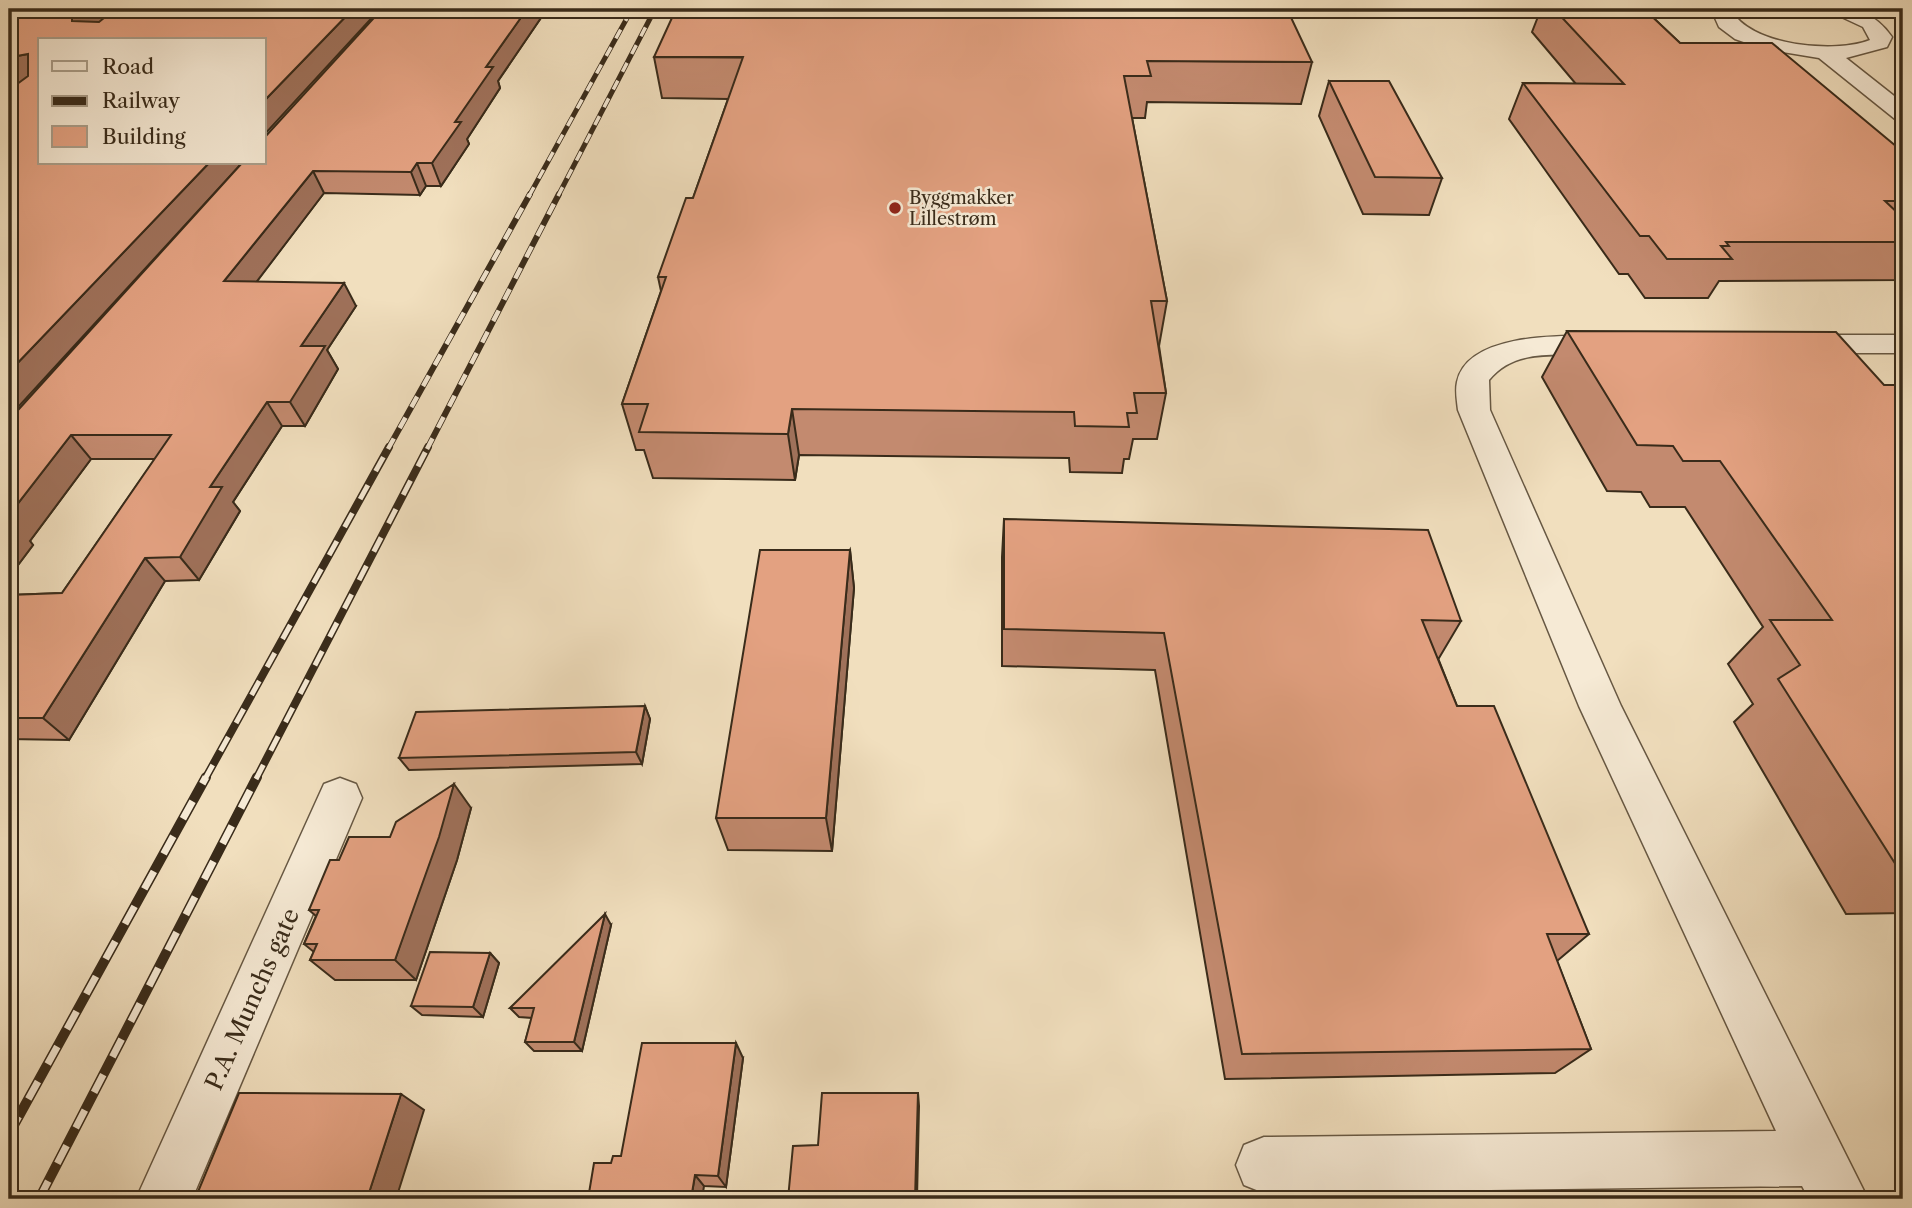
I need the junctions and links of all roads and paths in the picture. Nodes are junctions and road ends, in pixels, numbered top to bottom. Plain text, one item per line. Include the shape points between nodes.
1 (1721, 9) edge
2 (1840, 9) edge
3 (1827, 54) junction
4 (1903, 114) edge
5 (1903, 344) edge
6 (1643, 345) edge
7 (1752, 345) edge
8 (340, 799) dead end
9 (1264, 1165) dead end
10 (1829, 1179) edge
11 (163, 1199) edge

1 - 3 street via 1726,21 1749,36 1785,48
2 - 3 street via 1870,23 1881,37 1880,43 1862,52
3 - 4 street
5 - 7 street
6 - 10 street via 1533,346 1486,361 1472,380 1474,410 1600,706
8 - 11 street, P.A. Munchs gate
9 - 10 street

